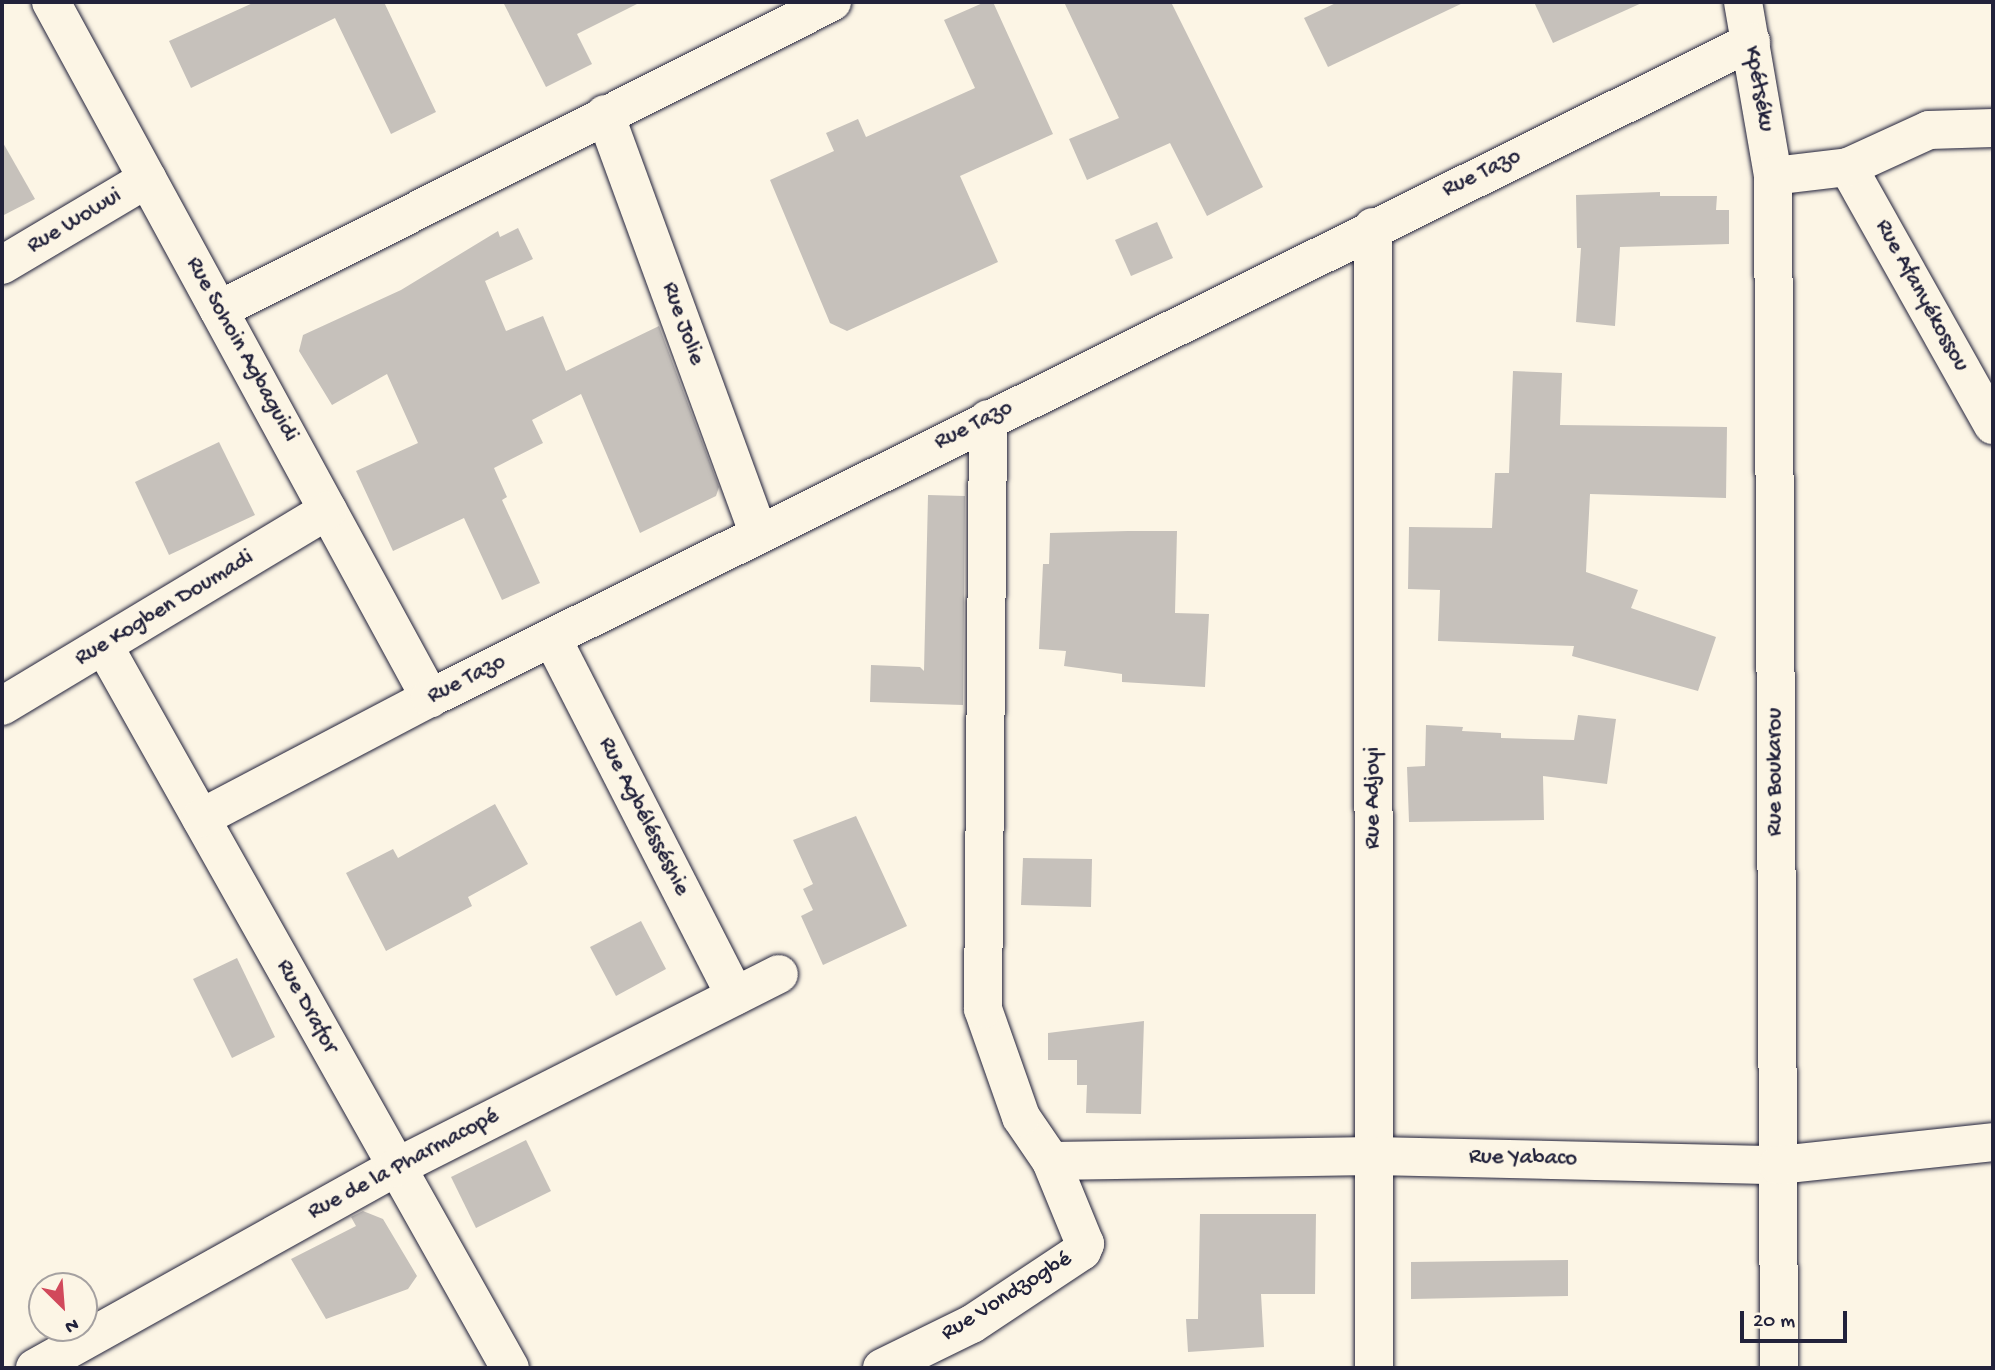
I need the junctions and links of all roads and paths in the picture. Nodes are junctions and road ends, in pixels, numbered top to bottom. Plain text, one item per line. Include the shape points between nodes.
1 (51, 2) edge
2 (832, 2) edge
3 (1743, 2) edge
4 (1751, 42) junction
5 (606, 114) junction
6 (1993, 128) edge
7 (1848, 167) junction
8 (1773, 176) junction
9 (147, 178) junction
10 (1373, 227) junction
11 (2, 265) edge
12 (219, 310) junction
13 (988, 419) junction
14 (1993, 425) edge
15 (328, 510) junction
16 (759, 534) junction
17 (552, 638) junction
18 (104, 646) junction
19 (430, 698) junction
20 (2, 706) edge
21 (201, 818) junction
22 (779, 974) dead end
23 (735, 996) junction
24 (1993, 1142) edge
25 (1374, 1156) junction
26 (1051, 1161) junction
27 (1778, 1165) junction
28 (395, 1168) junction
29 (35, 1368) edge
30 (510, 1368) edge
31 (882, 1368) edge
32 (1374, 1368) edge
33 (1779, 1368) edge

1 - 9 street, Rue Sohoin Agbaguidi
2 - 5 street
3 - 4 street, Kpétséku
4 - 8 street, Kpétséku
4 - 10 street, Rue Tazo
5 - 12 street
5 - 16 street, Rue Jolie
6 - 7 street via 1929,130
7 - 8 street
7 - 14 street, Rue Afanyékossou
8 - 27 street, Rue Boukarou
9 - 11 street, Rue Wowui
9 - 12 street, Rue Sohoin Agbaguidi
10 - 13 street, Rue Tazo
10 - 25 street, Rue Adjoyi
12 - 15 street, Rue Sohoin Agbaguidi
13 - 16 street, Rue Tazo
13 - 26 street, Rue Vondzogbé via 983,1009 1021,1116
15 - 18 street, Rue Kogben Doumadi
15 - 19 street, Rue Sohoin Agbaguidi
16 - 17 street, Rue Tazo
17 - 19 street, Rue Tazo
17 - 23 street, Rue Agbélésséshie
18 - 20 street, Rue Kogben Doumadi
18 - 21 street, Rue Drafor
19 - 21 street, Rue Tazo
21 - 28 street, Rue Drafor
22 - 23 street, Rue de la Pharmacopé
23 - 28 street, Rue de la Pharmacopé
24 - 27 street, Rue Yabaco
25 - 26 street, Rue Yabaco
25 - 27 street, Rue Yabaco
25 - 32 street, Rue Adjoyi
26 - 31 street, Rue Vondzogbé via 1084,1236 1082,1251 972,1324
27 - 33 street, Rue Boukarou
28 - 29 street, Rue de la Pharmacopé
28 - 30 street, Rue Drafor

